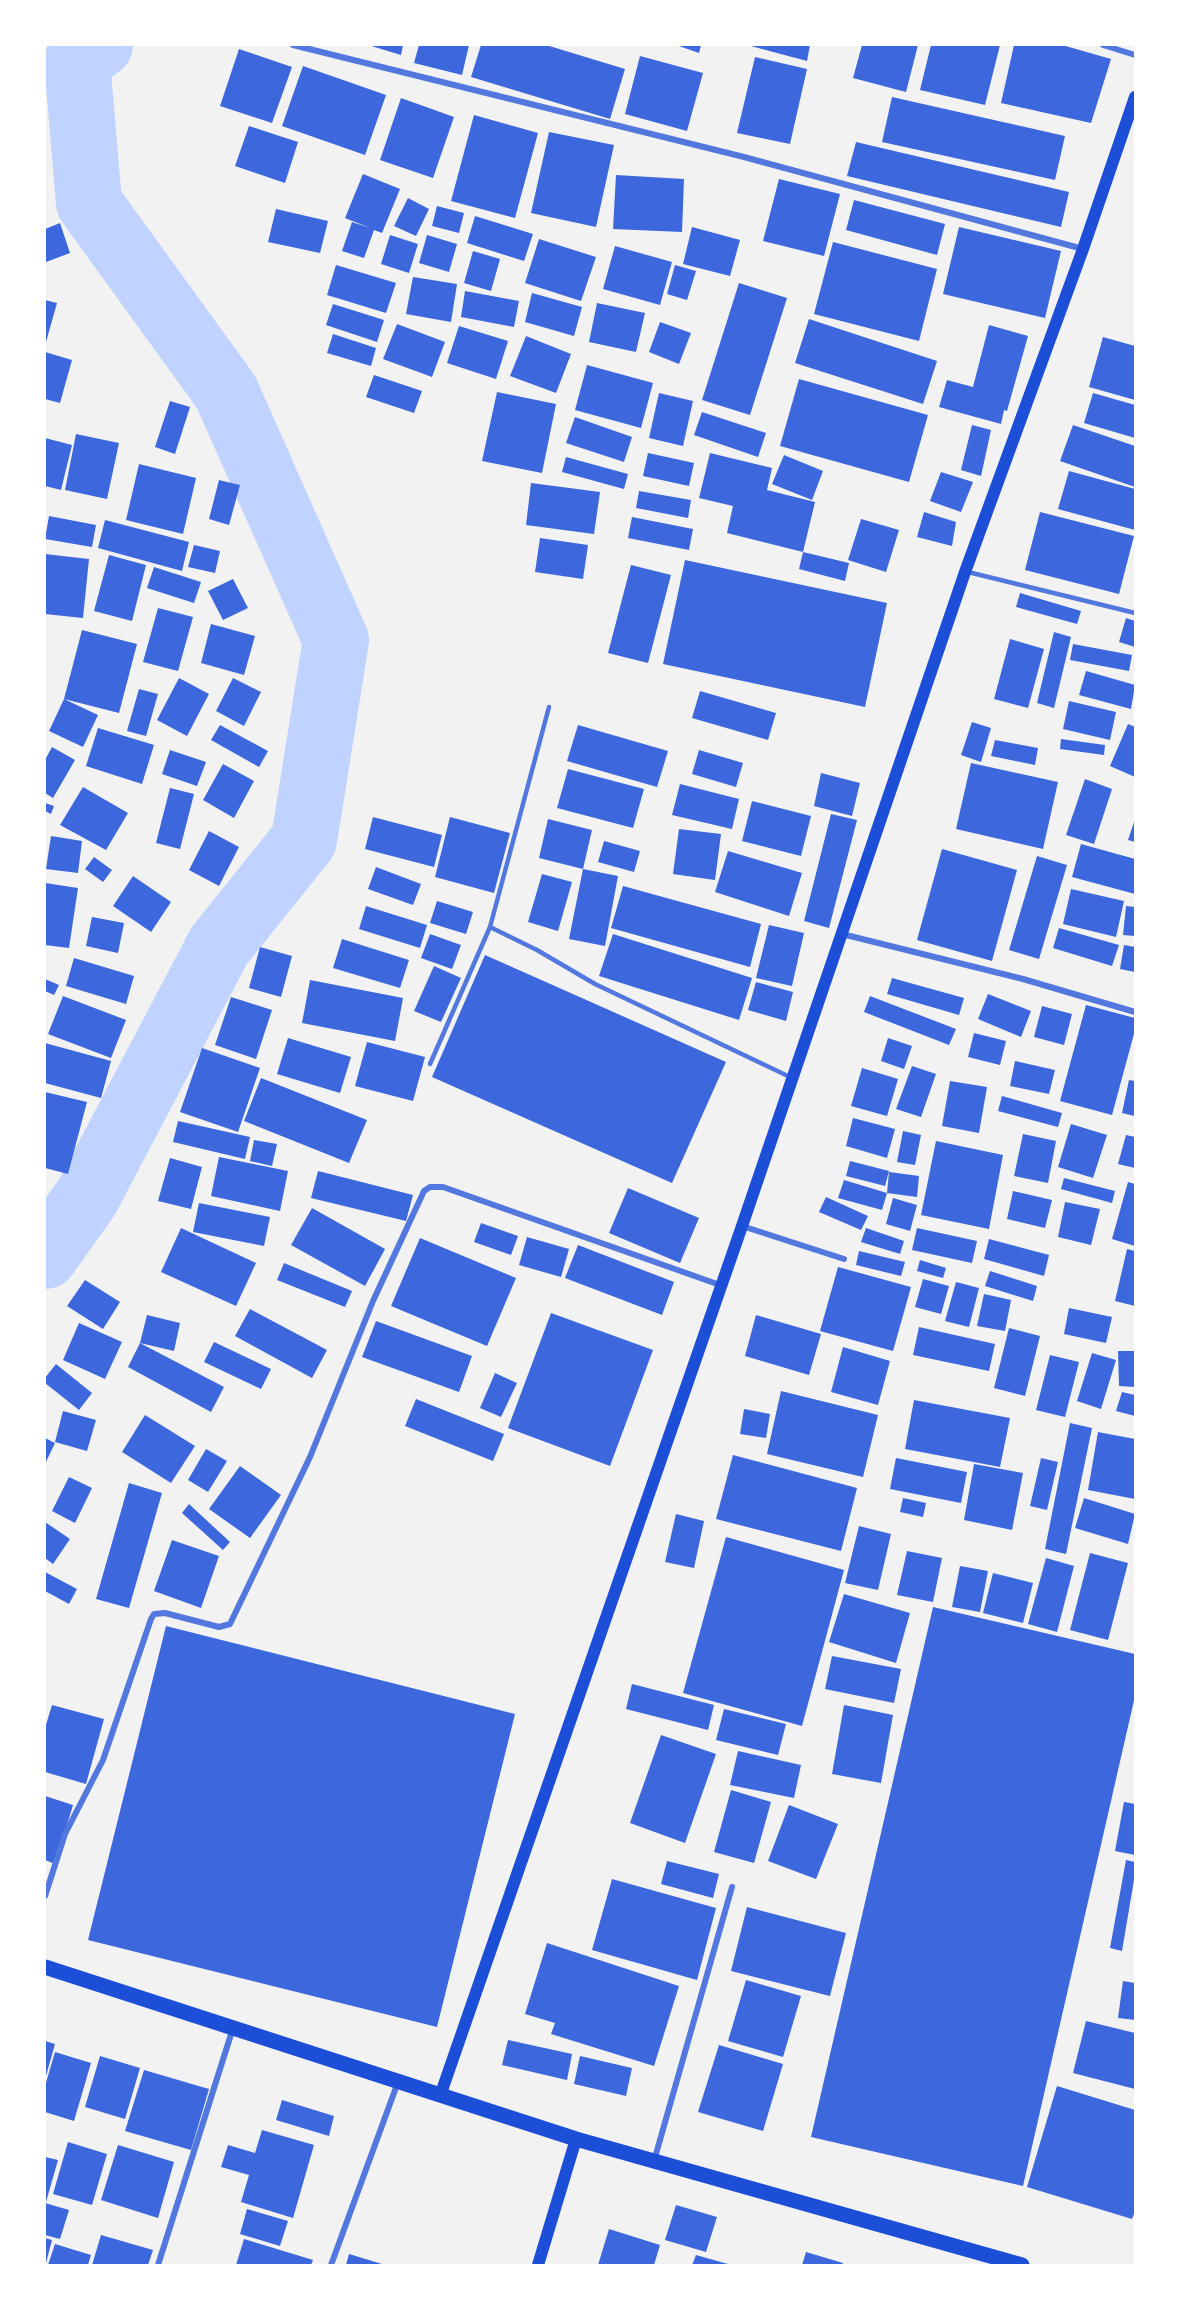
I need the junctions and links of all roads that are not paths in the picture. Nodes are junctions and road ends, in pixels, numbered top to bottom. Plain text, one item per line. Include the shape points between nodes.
1 (293, 45) edge
2 (1103, 45) edge
3 (1135, 55) edge
4 (1135, 97) edge
5 (1083, 249) junction
6 (965, 572) junction
7 (1135, 613) edge
8 (549, 707) dead end
9 (490, 927) junction
10 (842, 934) junction
11 (1135, 1012) edge
12 (430, 1064) dead end
13 (792, 1078) junction
14 (742, 1226) junction
15 (844, 1259) dead end
16 (720, 1285) junction
17 (732, 1887) dead end
18 (45, 1896) edge
19 (45, 1967) edge
20 (233, 2028) junction
21 (398, 2082) junction
22 (440, 2096) junction
23 (576, 2139) junction
24 (654, 2161) junction
25 (158, 2265) edge
26 (331, 2265) edge
27 (538, 2265) edge
28 (1022, 2265) edge

1 - 5 street via 733,154
2 - 3 street
4 - 5 main road
5 - 6 main road
6 - 7 lane
6 - 10 main road
8 - 9 lane
9 - 12 lane
9 - 13 lane via 595,984
10 - 11 street via 1023,979
10 - 13 main road
13 - 14 main road
14 - 15 street
14 - 16 main road
16 - 18 street via 443,1187 424,1191 373,1300 310,1457 230,1624 219,1627 165,1613 154,1614 151,1619 103,1760 65,1834
16 - 22 main road
17 - 24 street
19 - 20 main road
20 - 21 main road
20 - 25 street
21 - 22 main road
21 - 26 street
22 - 23 main road
23 - 24 main road
23 - 27 main road
24 - 28 main road

